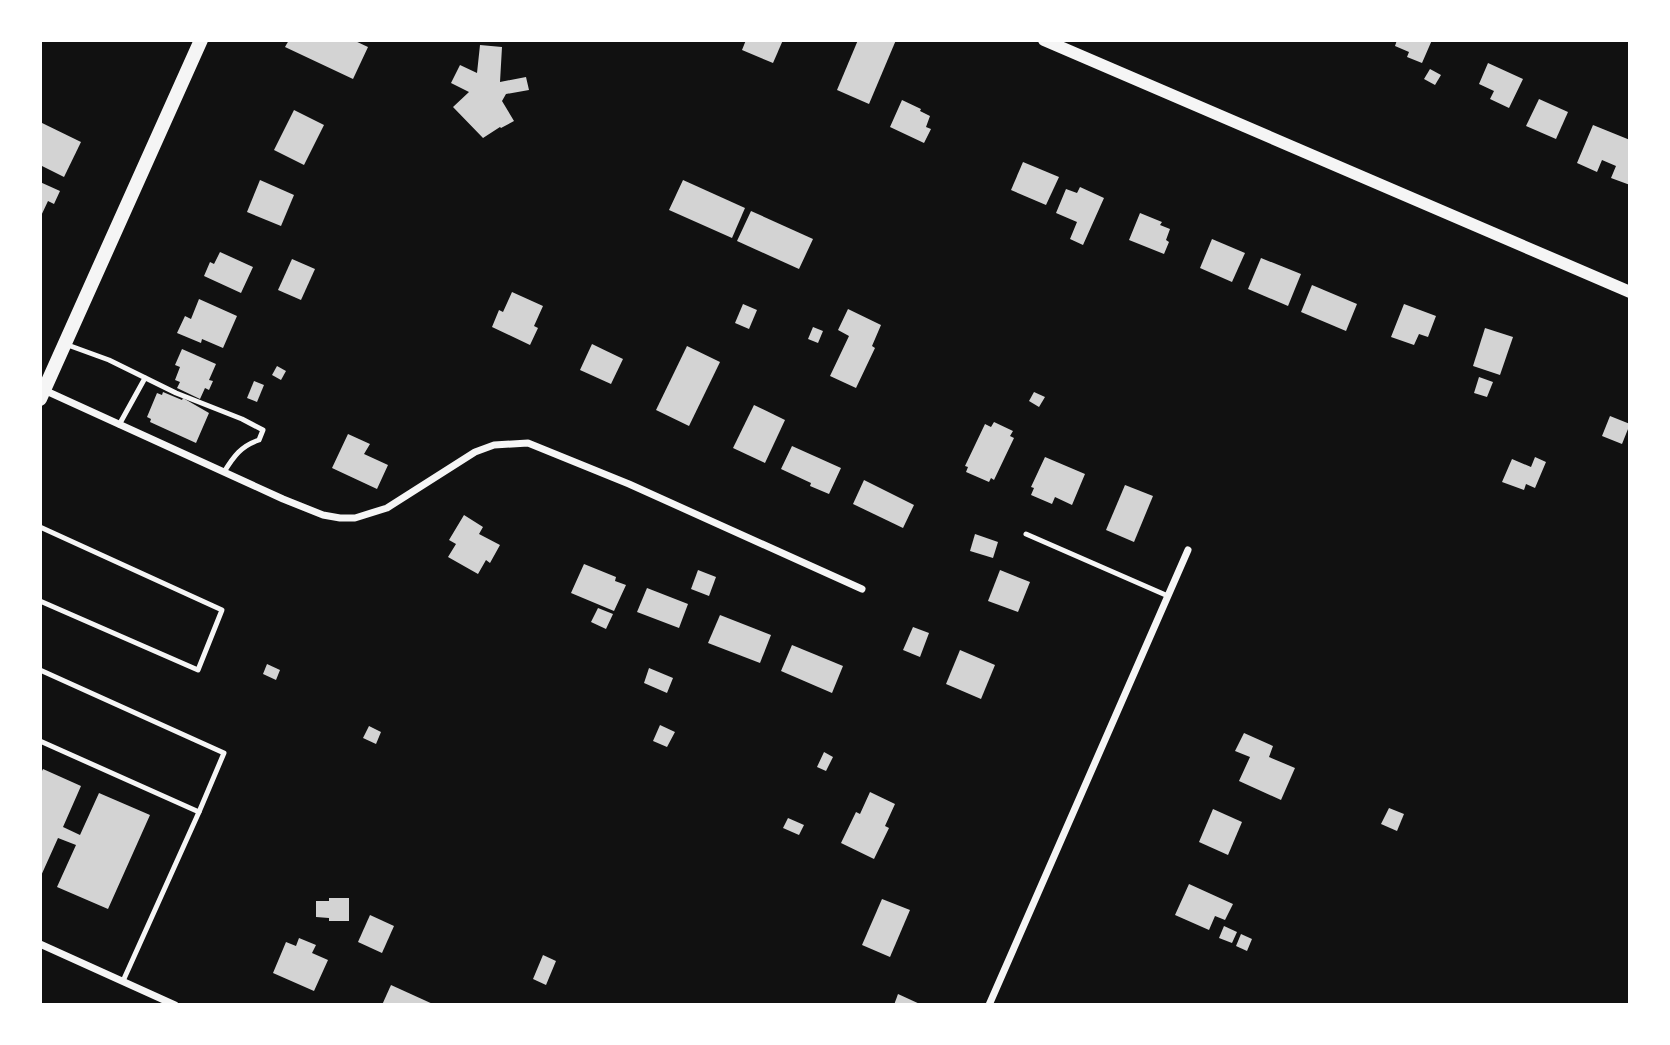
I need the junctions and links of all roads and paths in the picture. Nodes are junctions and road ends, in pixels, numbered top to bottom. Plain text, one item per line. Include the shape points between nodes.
1 (201, 40) edge
2 (1044, 40) edge
3 (1630, 292) edge
4 (65, 344) junction
5 (145, 378) junction
6 (41, 393) edge
7 (119, 425) junction
8 (224, 472) junction
9 (40, 527) edge
10 (1026, 534) dead end
11 (1188, 550) dead end
12 (862, 589) dead end
13 (1168, 596) junction
14 (40, 601) edge
15 (40, 670) edge
16 (40, 741) edge
17 (199, 812) junction
18 (40, 944) edge
19 (123, 981) junction
20 (176, 1005) edge
21 (989, 1005) edge

1 - 4 main road
2 - 3 street
4 - 5 lane
4 - 6 main road
5 - 7 lane
5 - 8 lane via 263,430 259,440 236,453
6 - 7 street
7 - 8 street
8 - 12 street via 323,515 355,518 387,508 494,445 528,443
9 - 14 lane via 222,610 198,670
10 - 13 lane
11 - 13 street
13 - 21 street
15 - 17 lane via 224,753
16 - 17 lane
17 - 19 lane
18 - 19 street
19 - 20 street

